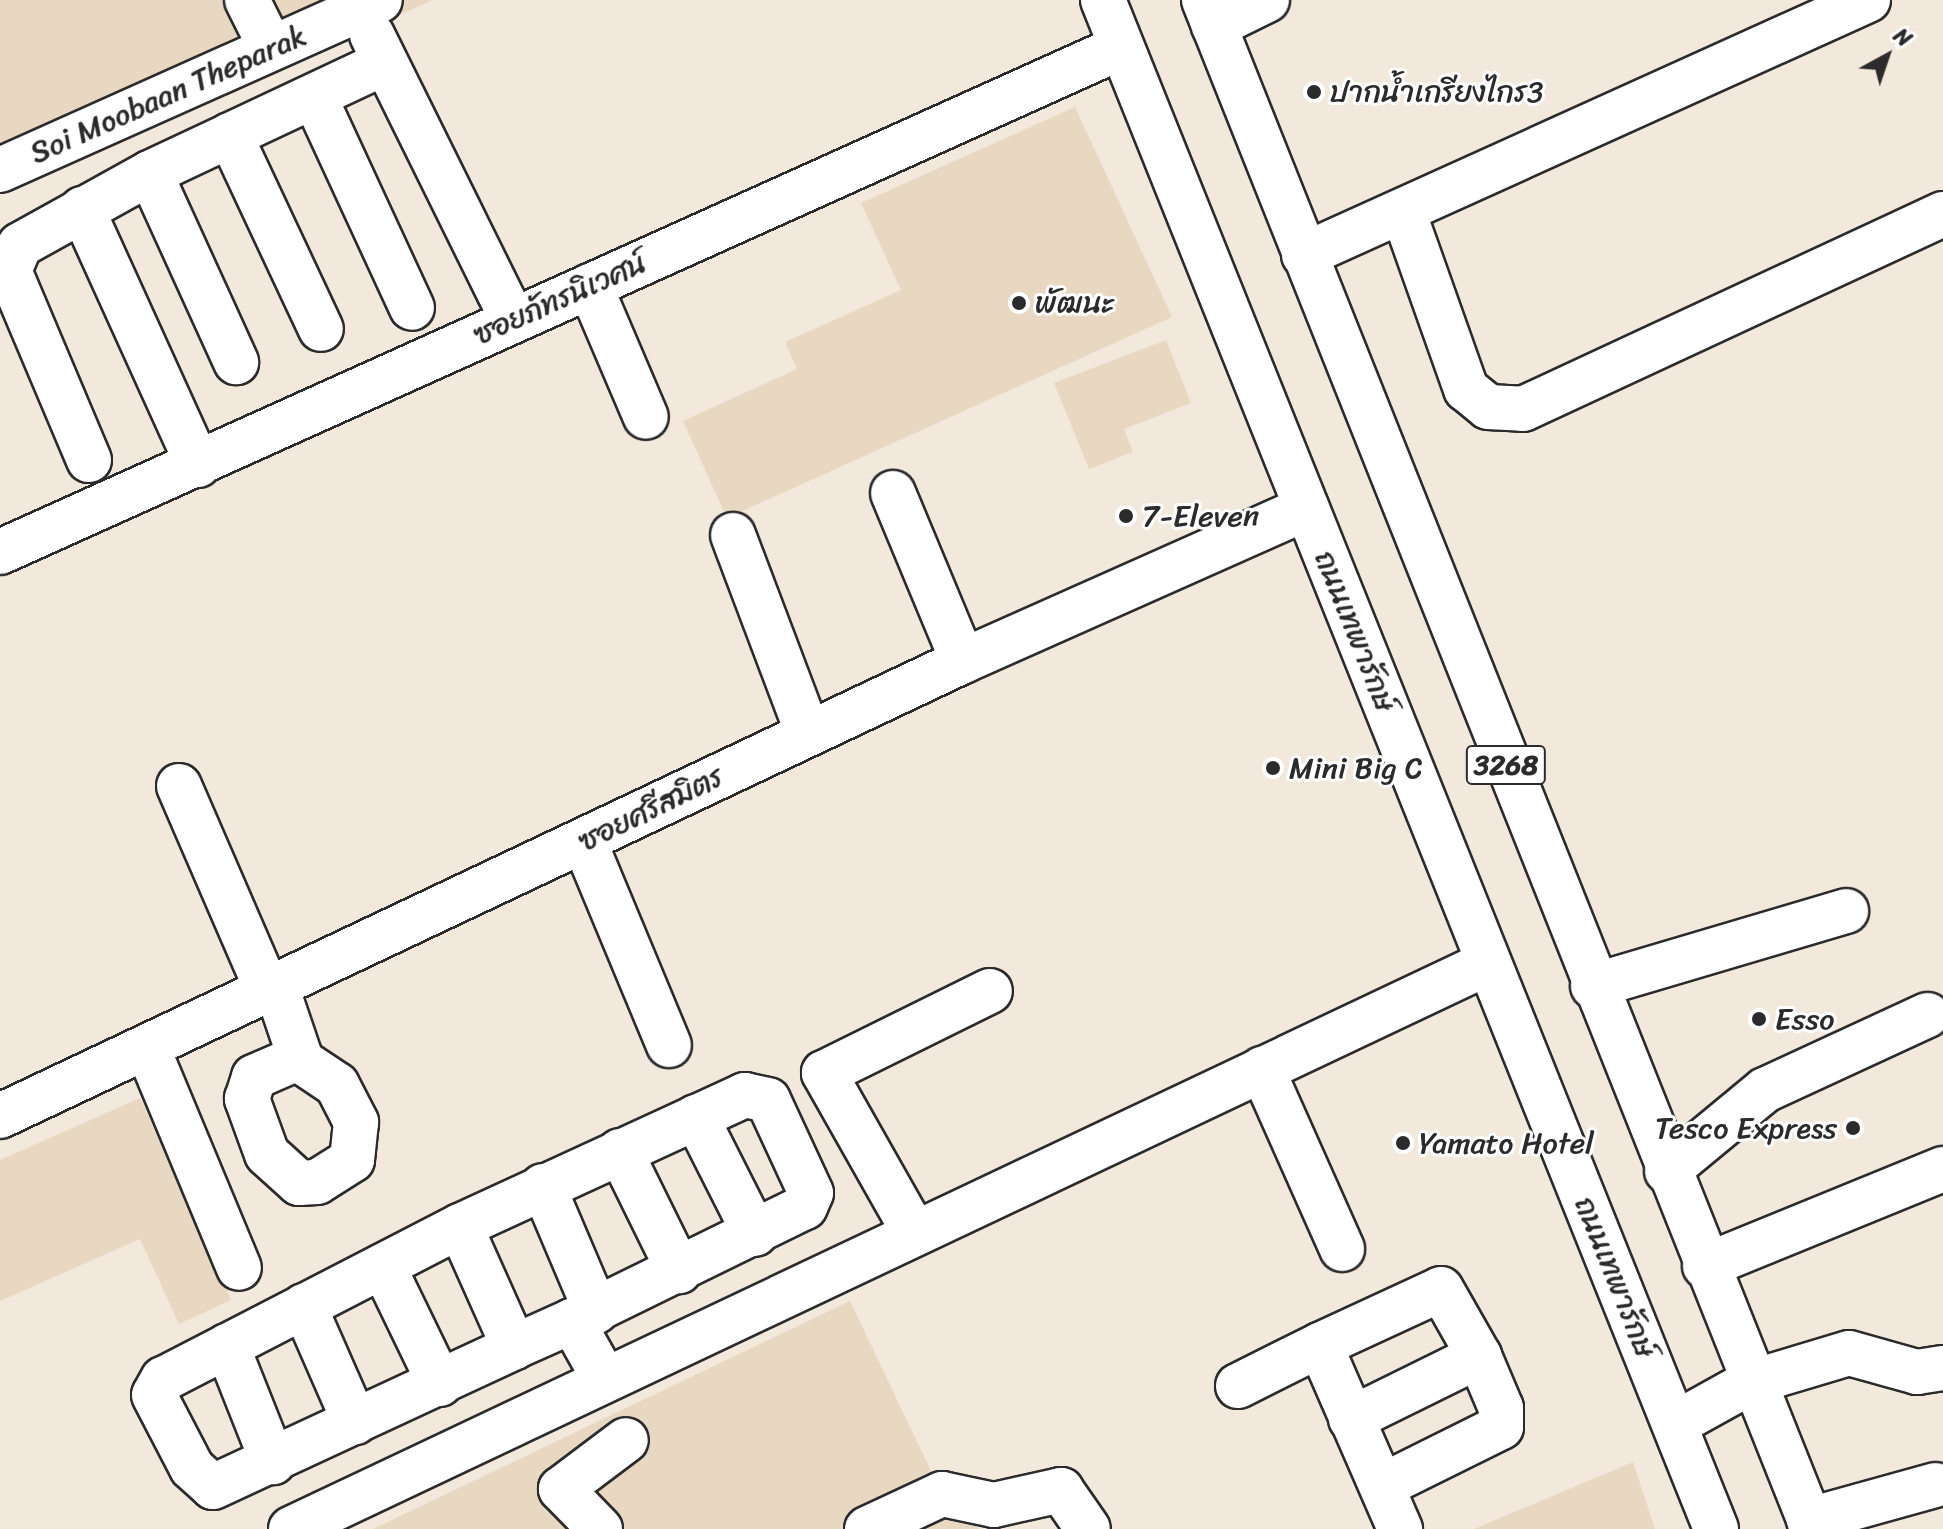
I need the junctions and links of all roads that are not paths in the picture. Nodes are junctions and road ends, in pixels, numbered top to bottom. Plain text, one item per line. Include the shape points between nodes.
1 (247, 0) edge
2 (1103, 0) edge
3 (1267, 0) edge
4 (1868, 0) edge
5 (369, 4) edge
6 (1209, 13) edge
7 (270, 46) junction
8 (1121, 47) junction
9 (384, 63) junction
10 (315, 98) junction
11 (230, 135) junction
12 (0, 170) edge
13 (150, 173) junction
14 (82, 209) junction
15 (1403, 211) junction
16 (1943, 214) edge
17 (1304, 255) junction
18 (590, 286) junction
19 (412, 308) dead end
20 (513, 320) junction
21 (321, 329) dead end
22 (236, 362) dead end
23 (646, 417) dead end
24 (89, 460) dead end
25 (198, 465) junction
26 (893, 493) dead end
27 (1306, 508) junction
28 (733, 535) dead end
29 (0, 552) edge
30 (963, 661) junction
31 (808, 733) junction
32 (179, 786) dead end
33 (584, 841) junction
34 (1846, 911) dead end
35 (1488, 963) junction
36 (1593, 986) junction
37 (273, 991) junction
38 (990, 991) dead end
39 (1927, 1015) dead end
40 (669, 1045) dead end
41 (147, 1047) junction
42 (300, 1057) dead end
43 (1262, 1069) junction
44 (1, 1113) edge
45 (696, 1117) junction
46 (620, 1151) junction
47 (1943, 1169) edge
48 (1667, 1171) junction
49 (543, 1186) junction
50 (460, 1226) junction
51 (914, 1232) junction
52 (755, 1234) junction
53 (1342, 1249) dead end
54 (383, 1266) junction
55 (1705, 1266) junction
56 (239, 1268) dead end
57 (679, 1271) junction
58 (304, 1306) junction
59 (584, 1316) junction
60 (1320, 1345) junction
61 (227, 1346) junction
62 (514, 1347) junction
63 (1479, 1356) junction
64 (1943, 1368) edge
65 (604, 1378) junction
66 (1749, 1383) junction
67 (440, 1384) junction
68 (1238, 1386) dead end
69 (1351, 1419) junction
70 (355, 1422) junction
71 (1675, 1424) junction
72 (626, 1440) dead end
73 (273, 1462) junction
74 (1935, 1485) dead end
75 (1382, 1486) junction
76 (1029, 1499) junction
77 (1811, 1524) edge
78 (291, 1529) edge
79 (600, 1529) edge
80 (867, 1529) edge
81 (998, 1529) edge
82 (1088, 1529) edge
83 (1400, 1529) edge
84 (1716, 1529) edge

1 - 7 street
2 - 8 street, ถนนเทพารักษ์ / 3268
3 - 6 street
4 - 15 street
5 - 7 street, Soi Moobaan Theparak
5 - 9 street
6 - 17 street, 3268
7 - 12 street, Soi Moobaan Theparak
8 - 18 street, ซอยภัทรนิเวศน์
8 - 27 street, ถนนเทพารักษ์ / 3268
9 - 10 street
9 - 20 street
10 - 11 street
10 - 19 street
11 - 13 street
11 - 21 street
13 - 14 street
13 - 22 street
14 - 24 street via 29,236 9,271
14 - 25 street
15 - 16 street via 1466,389 1488,407 1523,409
15 - 17 street
17 - 36 street, 3268
18 - 20 street, ซอยภัทรนิเวศน์
18 - 23 street
20 - 25 street, ซอยภัทรนิเวศน์
25 - 29 street, ซอยภัทรนิเวศน์
26 - 30 street
27 - 30 street, ซอยศรีสมิตร
27 - 35 street, ถนนเทพารักษ์ / 3268
28 - 31 street
30 - 31 street, ซอยศรีสมิตร
31 - 33 street, ซอยศรีสมิตร
32 - 37 street
33 - 37 street, ซอยศรีสมิตร
33 - 40 street
34 - 36 street
35 - 43 street
35 - 71 street, ถนนเทพารักษ์ / 3268
36 - 48 street, 3268
37 - 41 street, ซอยศรีสมิตร
37 - 42 street
38 - 51 street via 824,1073
39 - 48 street via 1765,1090
41 - 44 street, ซอยศรีสมิตร
41 - 56 street
43 - 51 street
43 - 53 street
45 - 46 street
45 - 52 street
45 - 52 street via 745,1095 768,1100 811,1193 805,1207
46 - 49 street
46 - 57 street
47 - 55 street
48 - 55 street, 3268
49 - 50 street
49 - 59 street
50 - 54 street
50 - 62 street
51 - 65 street
52 - 57 street
54 - 58 street
54 - 67 street
55 - 66 street, 3268
57 - 59 street
58 - 61 street
58 - 70 street
59 - 62 street
59 - 65 street
60 - 63 street via 1441,1289
60 - 68 street
60 - 69 street
61 - 73 street
61 - 73 street via 163,1379 154,1395 205,1484 213,1487
62 - 67 street
63 - 69 street
63 - 75 street via 1501,1408 1501,1427
64 - 66 street via 1917,1372 1849,1353 1818,1356
65 - 78 street
66 - 71 street
66 - 77 street, 3268
67 - 70 street
69 - 75 street
70 - 73 street
71 - 84 street, ถนนเทพารักษ์ / 3268
72 - 79 street via 561,1489
74 - 77 street
75 - 83 street
76 - 80 street via 994,1505 942,1494
76 - 81 street
76 - 82 street via 1067,1491

